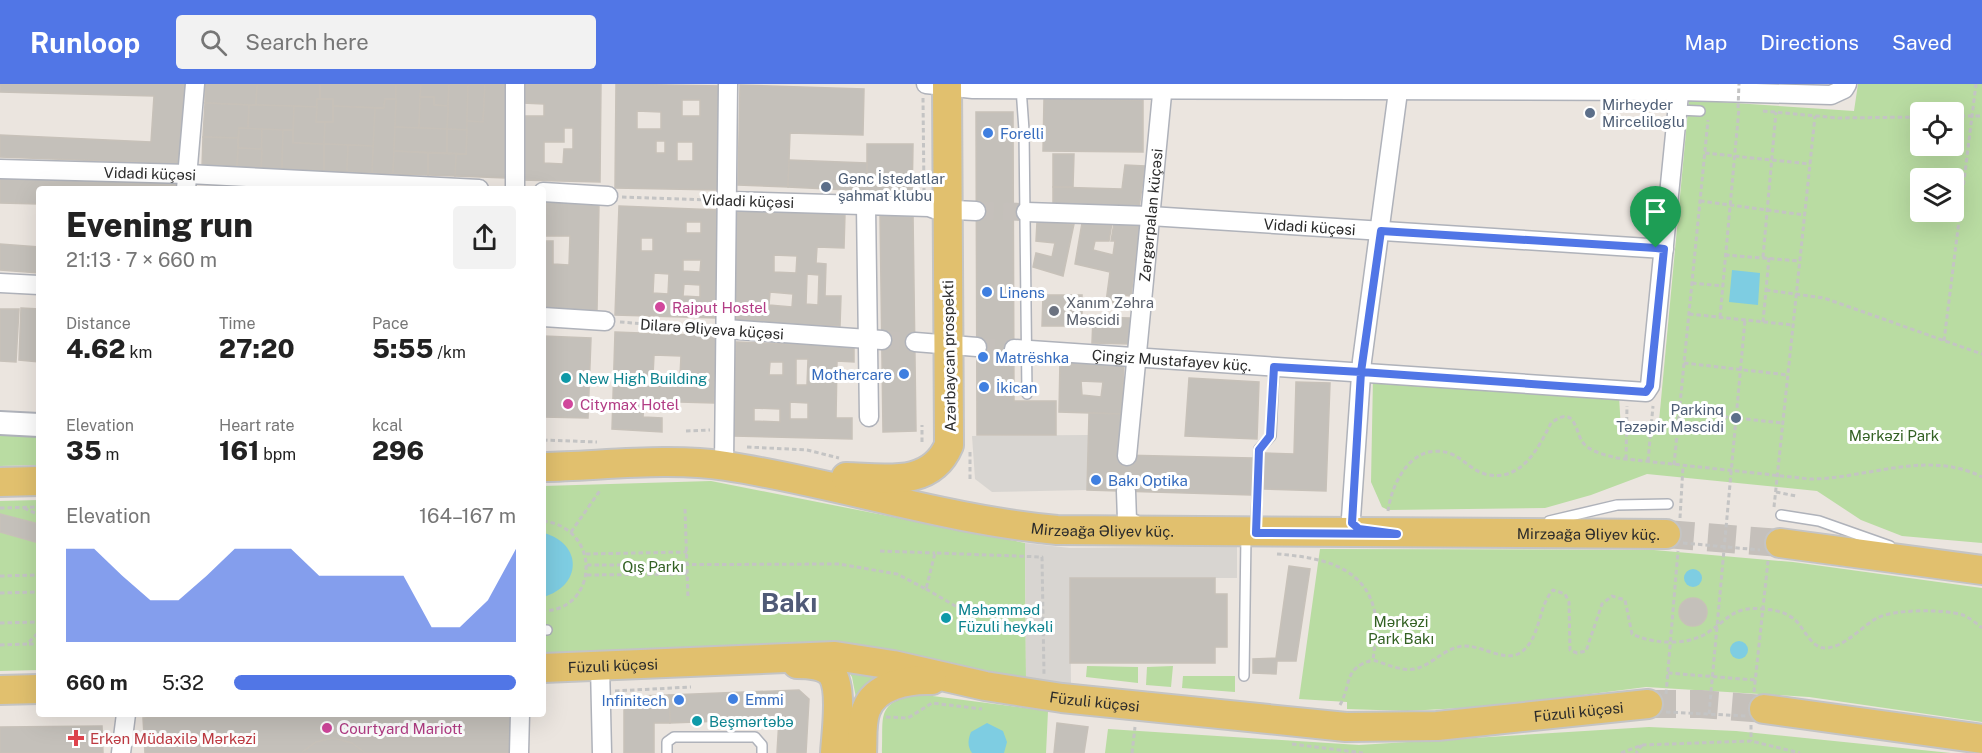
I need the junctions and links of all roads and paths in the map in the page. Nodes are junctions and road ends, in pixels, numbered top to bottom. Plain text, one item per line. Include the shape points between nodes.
1 (195, 84) edge
2 (515, 84) edge
3 (728, 84) edge
4 (1739, 84) edge
5 (1847, 84) edge
6 (1976, 84) edge
7 (1021, 86) edge
8 (1163, 87) edge
9 (1399, 87) edge
10 (936, 88) edge
11 (1679, 95) edge
12 (1738, 108) junction
13 (1747, 109) dead end
14 (1757, 110) dead end
15 (1704, 111) joint
16 (1776, 112) junction
17 (1815, 116) junction
18 (1964, 116) edge
19 (1972, 116) junction
20 (1982, 116) edge
21 (1910, 117) edge
22 (1705, 153) junction
23 (1734, 157) junction
24 (1771, 160) junction
25 (1810, 164) junction
26 (0, 169) edge
27 (187, 181) edge
28 (370, 186) edge
29 (515, 186) edge
30 (546, 192) edge
31 (608, 196) joint
32 (726, 201) junction
33 (1700, 201) junction
34 (1730, 205) junction
35 (866, 206) junction
36 (940, 208) junction
37 (1767, 210) junction
38 (976, 211) tunnel mouth
39 (1026, 212) junction
40 (1805, 215) junction
41 (1150, 216) junction
42 (1381, 231) junction
43 (1664, 249) junction
44 (1725, 255) junction
45 (1763, 257) junction
46 (1769, 258) junction
47 (1800, 261) junction
48 (0, 283) edge
49 (1692, 283) junction
50 (36, 285) edge
51 (1723, 286) junction
52 (1766, 290) junction
53 (1797, 294) junction
54 (1689, 314) junction
55 (546, 317) edge
56 (1720, 317) junction
57 (1745, 320) junction
58 (605, 321) joint
59 (1763, 322) junction
60 (1793, 326) junction
61 (726, 329) junction
62 (875, 340) junction
63 (1944, 341) junction
64 (915, 342) tunnel mouth
65 (948, 345) junction
66 (977, 346) tunnel mouth
67 (1020, 349) junction
68 (1982, 354) edge
69 (1136, 357) junction
70 (1684, 363) junction
71 (1274, 367) junction
72 (1740, 369) junction
73 (1361, 372) junction
74 (1788, 375) junction
75 (1652, 393) junction
76 (1027, 394) dead end
77 (1627, 399) dead end
78 (1679, 412) junction
79 (869, 417) dead end
80 (1736, 418) junction
81 (0, 423) edge
82 (1783, 423) junction
83 (36, 425) edge
84 (922, 425) dead end
85 (928, 425) dead end
86 (686, 430) dead end
87 (711, 430) dead end
88 (546, 441) edge
89 (922, 442) dead end
90 (922, 452) dead end
91 (970, 452) dead end
92 (724, 456) junction
93 (1127, 456) tunnel mouth
94 (546, 458) edge
95 (848, 459) dead end
96 (1626, 459) junction
97 (1648, 461) junction
98 (1674, 465) junction
99 (601, 466) junction
100 (546, 467) edge
101 (1731, 472) junction
102 (781, 476) junction
103 (1777, 477) junction
104 (1982, 477) edge
105 (970, 480) dead end
106 (36, 481) edge
107 (0, 482) edge
108 (1126, 491) tunnel mouth
109 (1776, 492) dead end
110 (1796, 496) dead end
111 (1668, 504) dead end
112 (21, 507) junction
113 (36, 507) edge
114 (0, 508) edge
115 (685, 510) dead end
116 (36, 514) edge
117 (1781, 515) dead end
118 (546, 521) edge
119 (1393, 526) junction
120 (571, 532) junction
121 (1506, 532) junction
122 (1162, 533) junction
123 (1251, 533) junction
124 (1666, 534) tunnel mouth
125 (1780, 543) tunnel mouth
126 (1726, 547) junction
127 (880, 551) dead end
128 (687, 552) junction
129 (934, 553) junction
130 (585, 554) junction
131 (1276, 554) dead end
132 (688, 563) junction
133 (587, 564) junction
134 (1940, 564) junction
135 (1982, 570) edge
136 (687, 574) junction
137 (36, 575) edge
138 (586, 575) junction
139 (0, 576) edge
140 (926, 589) junction
141 (36, 592) edge
142 (0, 593) edge
143 (688, 598) dead end
144 (1764, 609) junction
145 (1043, 610) junction
146 (546, 611) edge
147 (36, 622) edge
148 (0, 623) edge
149 (1718, 625) junction
150 (1982, 628) edge
151 (36, 635) edge
152 (1671, 641) junction
153 (27, 644) junction
154 (36, 644) edge
155 (0, 645) edge
156 (1373, 660) junction
157 (705, 661) junction
158 (546, 669) edge
159 (1668, 673) junction
160 (1244, 676) dead end
161 (1713, 676) junction
162 (1044, 677) dead end
163 (601, 679) junction
164 (1755, 680) junction
165 (985, 686) junction
166 (691, 687) dead end
167 (36, 689) edge
168 (0, 690) edge
169 (1648, 704) tunnel mouth
170 (1758, 704) joint
171 (1335, 706) dead end
172 (1709, 714) junction
173 (126, 717) edge
174 (520, 717) edge
175 (886, 717) dead end
176 (908, 718) dead end
177 (1135, 727) dead end
178 (1982, 739) edge
179 (1751, 741) junction
180 (1642, 745) junction
181 (121, 753) edge
182 (519, 753) edge
183 (602, 753) edge
184 (667, 753) edge
185 (762, 753) edge
186 (835, 753) edge
187 (862, 753) edge
188 (1132, 753) edge
189 (1621, 753) edge
190 (1636, 753) edge
191 (1800, 753) edge

1 - 27 street
2 - 29 street
3 - 32 street
4 - 12 path, bridge
5 - 11 street via 1831,95
6 - 19 path
7 - 8 street
7 - 10 street
7 - 39 lane
8 - 9 street
8 - 41 street, Zərgərpalan küçəsi
9 - 11 street
9 - 42 street
10 - 36 main road, Azərbaycan prospekti
10 - 36 path
11 - 15 lane
11 - 43 street
12 - 13 path
12 - 23 path
14 - 16 path
15 - 22 path
16 - 17 path
16 - 24 path
17 - 21 path
17 - 25 path
18 - 19 path
19 - 20 path
19 - 63 path
22 - 23 path
22 - 33 path
23 - 24 path
23 - 34 path
24 - 25 path
24 - 37 path
25 - 40 path
26 - 27 street, Vidadi küçəsi
27 - 28 street, Vidadi küçəsi
30 - 31 street
31 - 32 path, Vidadi küçəsi
32 - 35 street, Vidadi küçəsi
32 - 61 street
33 - 34 path
33 - 49 path
34 - 37 path
34 - 44 path
35 - 36 street, Vidadi küçəsi
35 - 62 street
36 - 38 street
36 - 65 main road, Azərbaycan prospekti
37 - 40 path
37 - 45 path
39 - 41 street, Vidadi küçəsi
39 - 67 lane
40 - 47 path
41 - 42 street, Vidadi küçəsi
41 - 69 street, Zərgərpalan küçəsi
42 - 43 street, Vidadi küçəsi
42 - 73 street
43 - 75 street
44 - 45 path
44 - 51 path
45 - 46 path
46 - 47 path
46 - 52 path
47 - 53 path
48 - 50 street
49 - 51 path
49 - 54 path
51 - 56 path
52 - 53 path
52 - 59 path
53 - 60 path
53 - 63 path via 1824,298
54 - 56 path
54 - 70 path
55 - 58 street
56 - 57 path
57 - 59 path
57 - 72 path
58 - 61 path, Dilarə Əliyeva küçəsi
59 - 60 path
60 - 74 path
61 - 62 street, Dilarə Əliyeva küçəsi
61 - 92 street
62 - 79 street
63 - 68 path
64 - 65 street
65 - 66 street
65 - 102 main road, Azərbaycan prospekti via 951,429 944,457 934,468 904,477
67 - 69 street, Çingiz Mustafayev küç.
67 - 76 lane
69 - 71 street, Çingiz Mustafayev küç.
69 - 93 street, Zərgərpalan küçəsi
70 - 72 path
70 - 78 path
71 - 73 street, Çingiz Mustafayev küç.
71 - 123 lane via 1270,436 1259,450
72 - 74 path
72 - 80 path
73 - 75 street, Çingiz Mustafayev küç.
73 - 119 street via 1352,523 1359,529
74 - 82 path
75 - 97 path
77 - 96 path
78 - 80 path
78 - 98 path
80 - 82 path
80 - 101 path
81 - 83 street
82 - 103 path
84 - 89 path
85 - 90 path
86 - 87 path
88 - 99 path
91 - 105 path
92 - 95 path via 783,447
92 - 99 main road, Mirzəağa Əliyev küç.
92 - 102 main road, Mirzəağa Əliyev küç.
94 - 99 street, Mirzəağa Əliyev küç.
96 - 97 path
96 - 119 path via 1583,444 1571,418 1557,418 1534,456 1524,465 1499,475 1484,474 1462,458 1447,453 1435,451 1417,456 1399,474 1388,510
97 - 98 path
98 - 101 path
99 - 100 main road
99 - 120 path via 597,498
101 - 103 path
101 - 126 path
102 - 122 main road, Mirzəağa Əliyev küç. via 1029,527
103 - 104 path via 1836,479 1928,464 1954,467
106 - 107 main road
108 - 122 street via 1128,522
109 - 110 path
111 - 121 lane via 1617,505
112 - 113 path
112 - 114 path
112 - 116 path
115 - 128 path
117 - 134 lane via 1819,521
118 - 120 path
119 - 121 main road, Mirzəağa Əliyev küç.
119 - 123 main road, Mirzəağa Əliyev küç.
120 - 130 path
121 - 124 main road, Mirzəağa Əliyev küç.
122 - 123 main road, Mirzəağa Əliyev küç.
123 - 160 lane
125 - 134 main road
126 - 144 path via 1770,551
126 - 149 path
126 - 152 path via 1678,543
127 - 129 path
128 - 130 path
128 - 132 path
129 - 140 path
129 - 145 path via 1042,557
130 - 133 path
131 - 156 path via 1325,560 1349,572 1367,591 1374,609
132 - 133 path
132 - 136 path
132 - 140 path via 839,564 897,574
133 - 138 path
134 - 135 main road
136 - 138 path
136 - 143 path
137 - 139 path
138 - 146 path via 580,591 567,603
140 - 145 path via 957,608
141 - 142 path
144 - 149 path via 1741,610 1727,615
144 - 150 path via 1777,610 1792,618 1823,649 1838,646 1879,617 1906,612 1963,615
144 - 164 path
145 - 162 path
147 - 148 path
149 - 152 path via 1692,640
149 - 161 path
151 - 153 path
152 - 156 path via 1632,634 1625,600 1612,596 1602,604 1586,651 1570,650 1569,602 1565,594 1553,590 1530,642 1518,654 1463,646 1418,669
152 - 159 path
153 - 154 path
153 - 155 path
156 - 171 path via 1354,669 1342,702
157 - 163 main road, Füzuli küçəsi
157 - 165 main road, Füzuli küçəsi via 835,656 893,664
157 - 186 main road via 804,664 830,672 837,695
158 - 163 main road, Füzuli küçəsi
159 - 161 path
159 - 172 path via 1665,712
161 - 164 path
161 - 172 path
163 - 166 path
163 - 183 street
164 - 170 path
165 - 169 main road, Füzuli küçəsi via 1139,708 1346,727 1437,726
165 - 187 main road via 921,679 886,689 870,701 865,712
167 - 168 main road
170 - 178 main road
172 - 179 path via 1751,716
173 - 181 street
174 - 182 street
175 - 176 path
177 - 188 path
179 - 180 path
179 - 191 path
180 - 189 path
180 - 190 path
184 - 185 lane via 667,742 674,737 755,737 762,745

